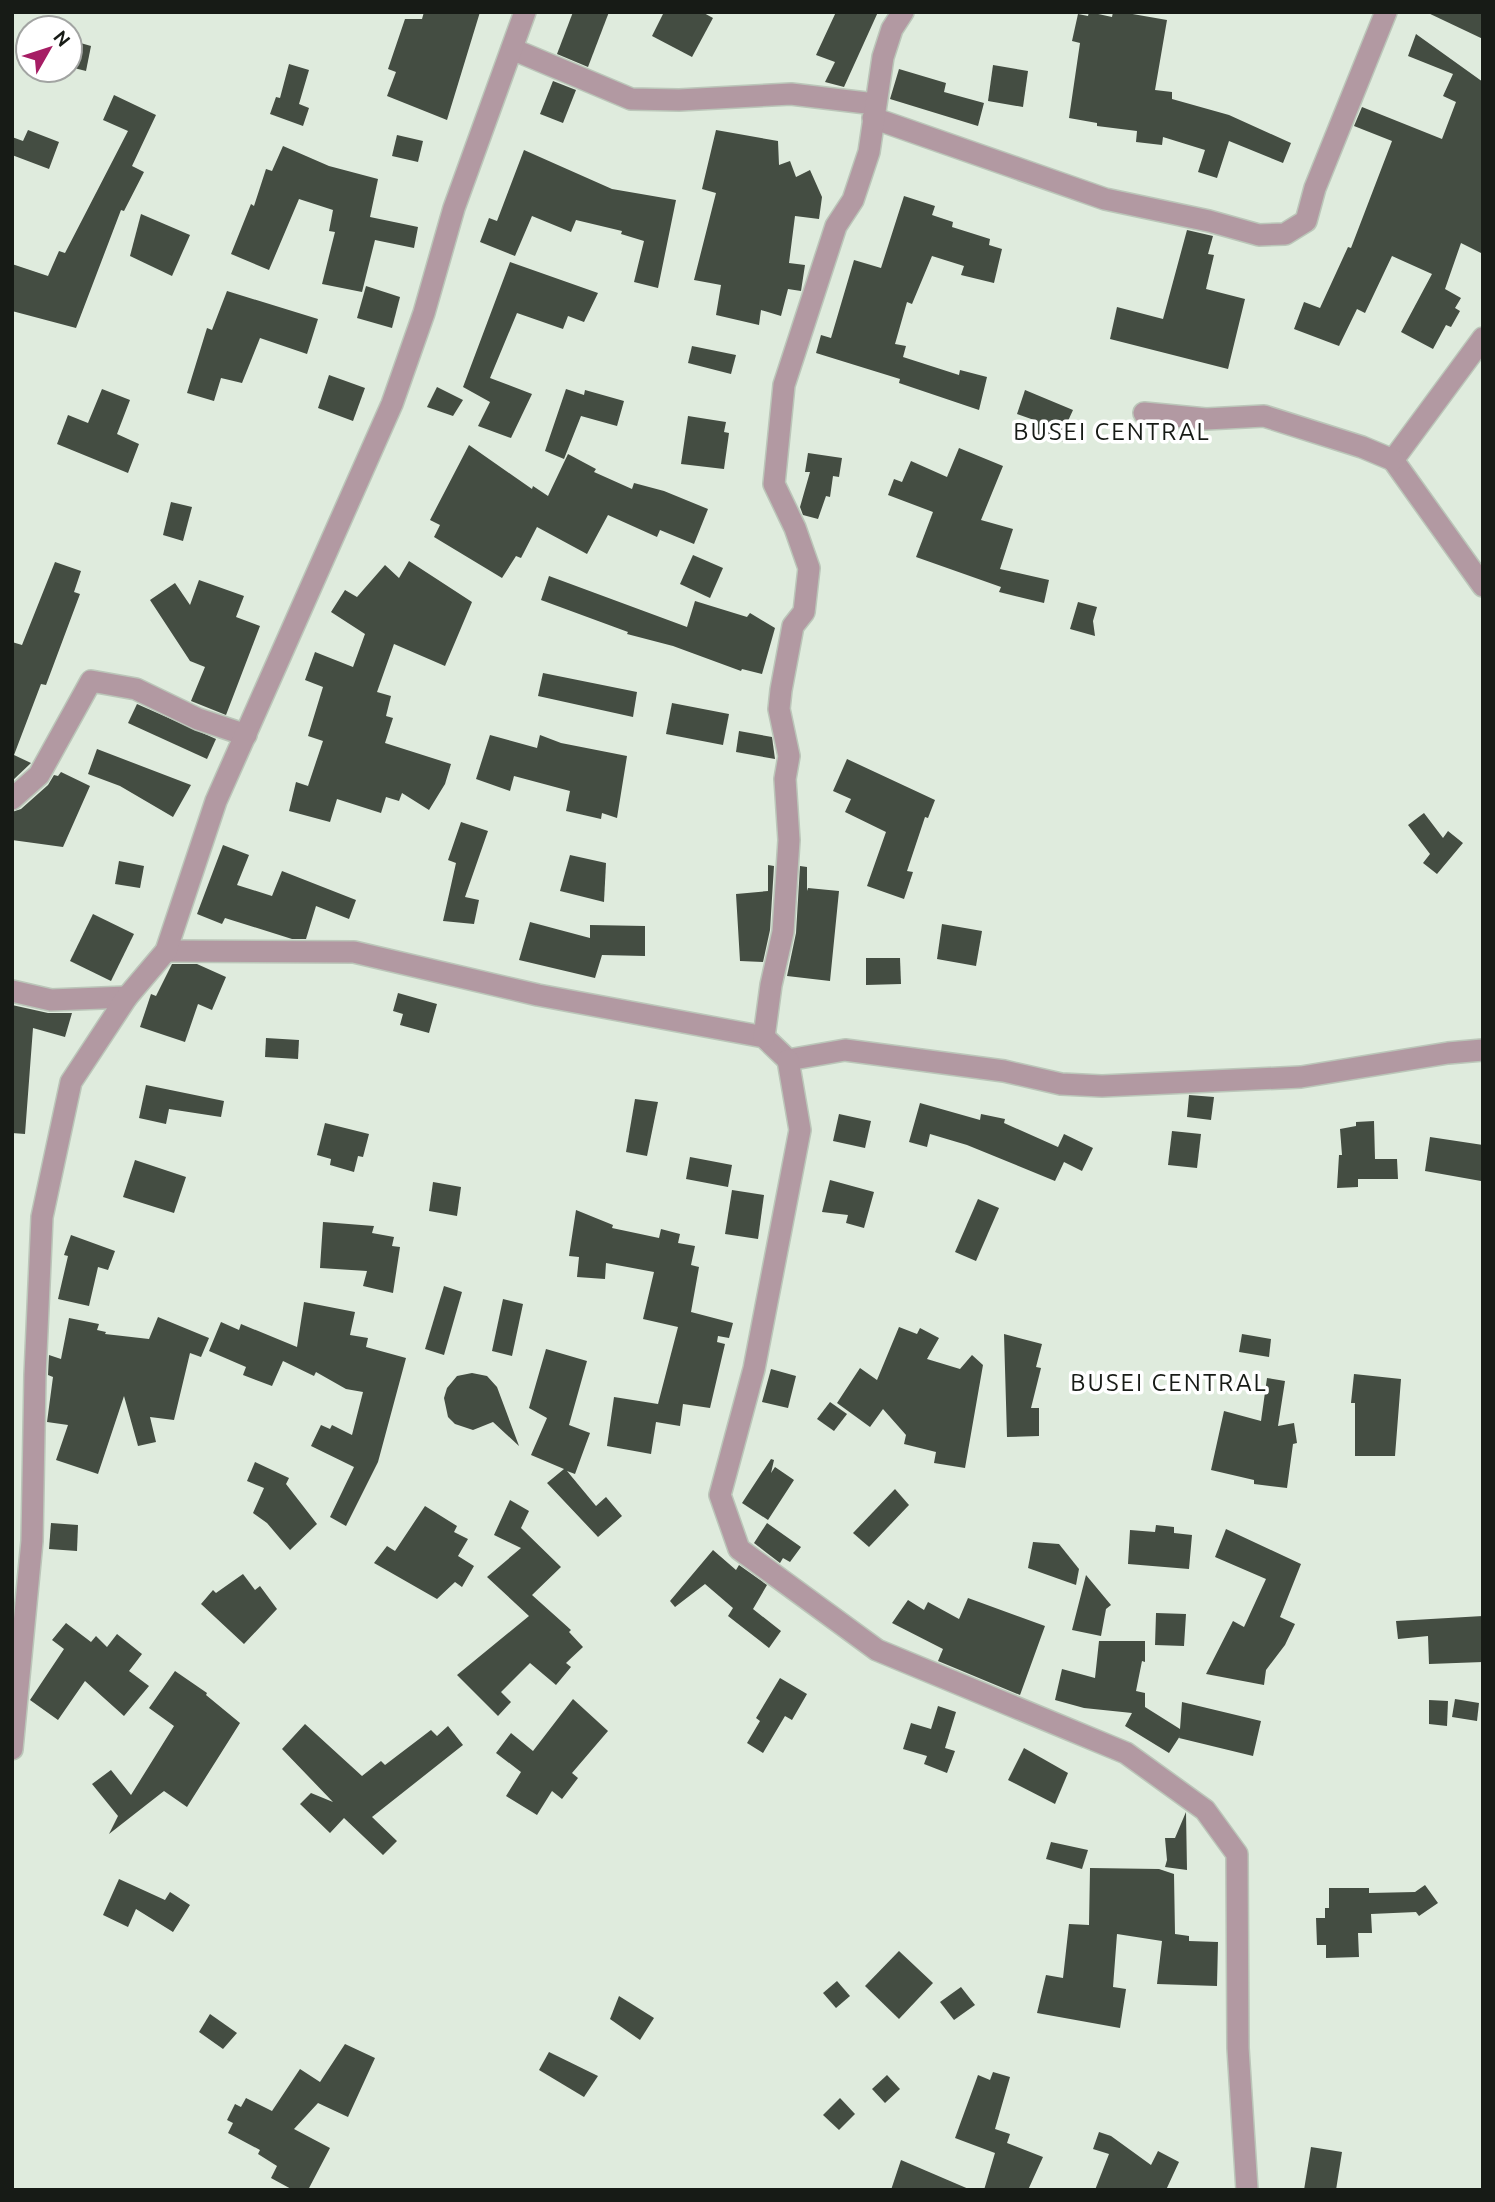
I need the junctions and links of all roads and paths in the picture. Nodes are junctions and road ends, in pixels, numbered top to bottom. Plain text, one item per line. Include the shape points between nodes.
1 (525, 12) edge
2 (903, 12) edge
3 (1386, 12) edge
4 (512, 49) junction
5 (874, 111) junction
6 (1483, 338) edge
7 (1144, 413) dead end
8 (1393, 460) junction
9 (1483, 586) edge
10 (246, 735) junction
11 (12, 799) edge
12 (166, 951) junction
13 (12, 991) edge
14 (127, 997) junction
15 (764, 1037) junction
16 (1483, 1050) edge
17 (788, 1060) junction
18 (12, 1749) edge
19 (1247, 2190) edge

1 - 4 street
2 - 5 street via 883,57
3 - 5 street via 1306,220 1286,234 1259,235 1105,199
4 - 5 street via 631,99 791,94
4 - 10 street via 454,208 392,404
5 - 15 street via 869,152 853,200 836,226 784,385 775,484 809,568 804,612 793,626 780,690 779,709 789,756 785,779 789,840 783,932
6 - 8 street
7 - 8 street via 1206,419 1264,416
8 - 9 street
10 - 11 street via 198,719 136,689 91,681 39,775
10 - 12 street via 216,801
12 - 14 street
12 - 15 street via 354,952 538,995
13 - 14 street via 51,1000
14 - 18 street via 71,1082 42,1217 32,1541
15 - 17 street
16 - 17 street via 1301,1077 1102,1086 1061,1084 1004,1071 845,1050
17 - 19 street via 800,1130 754,1369 720,1495 739,1549 877,1650 1126,1753 1205,1810 1237,1854 1238,2048

